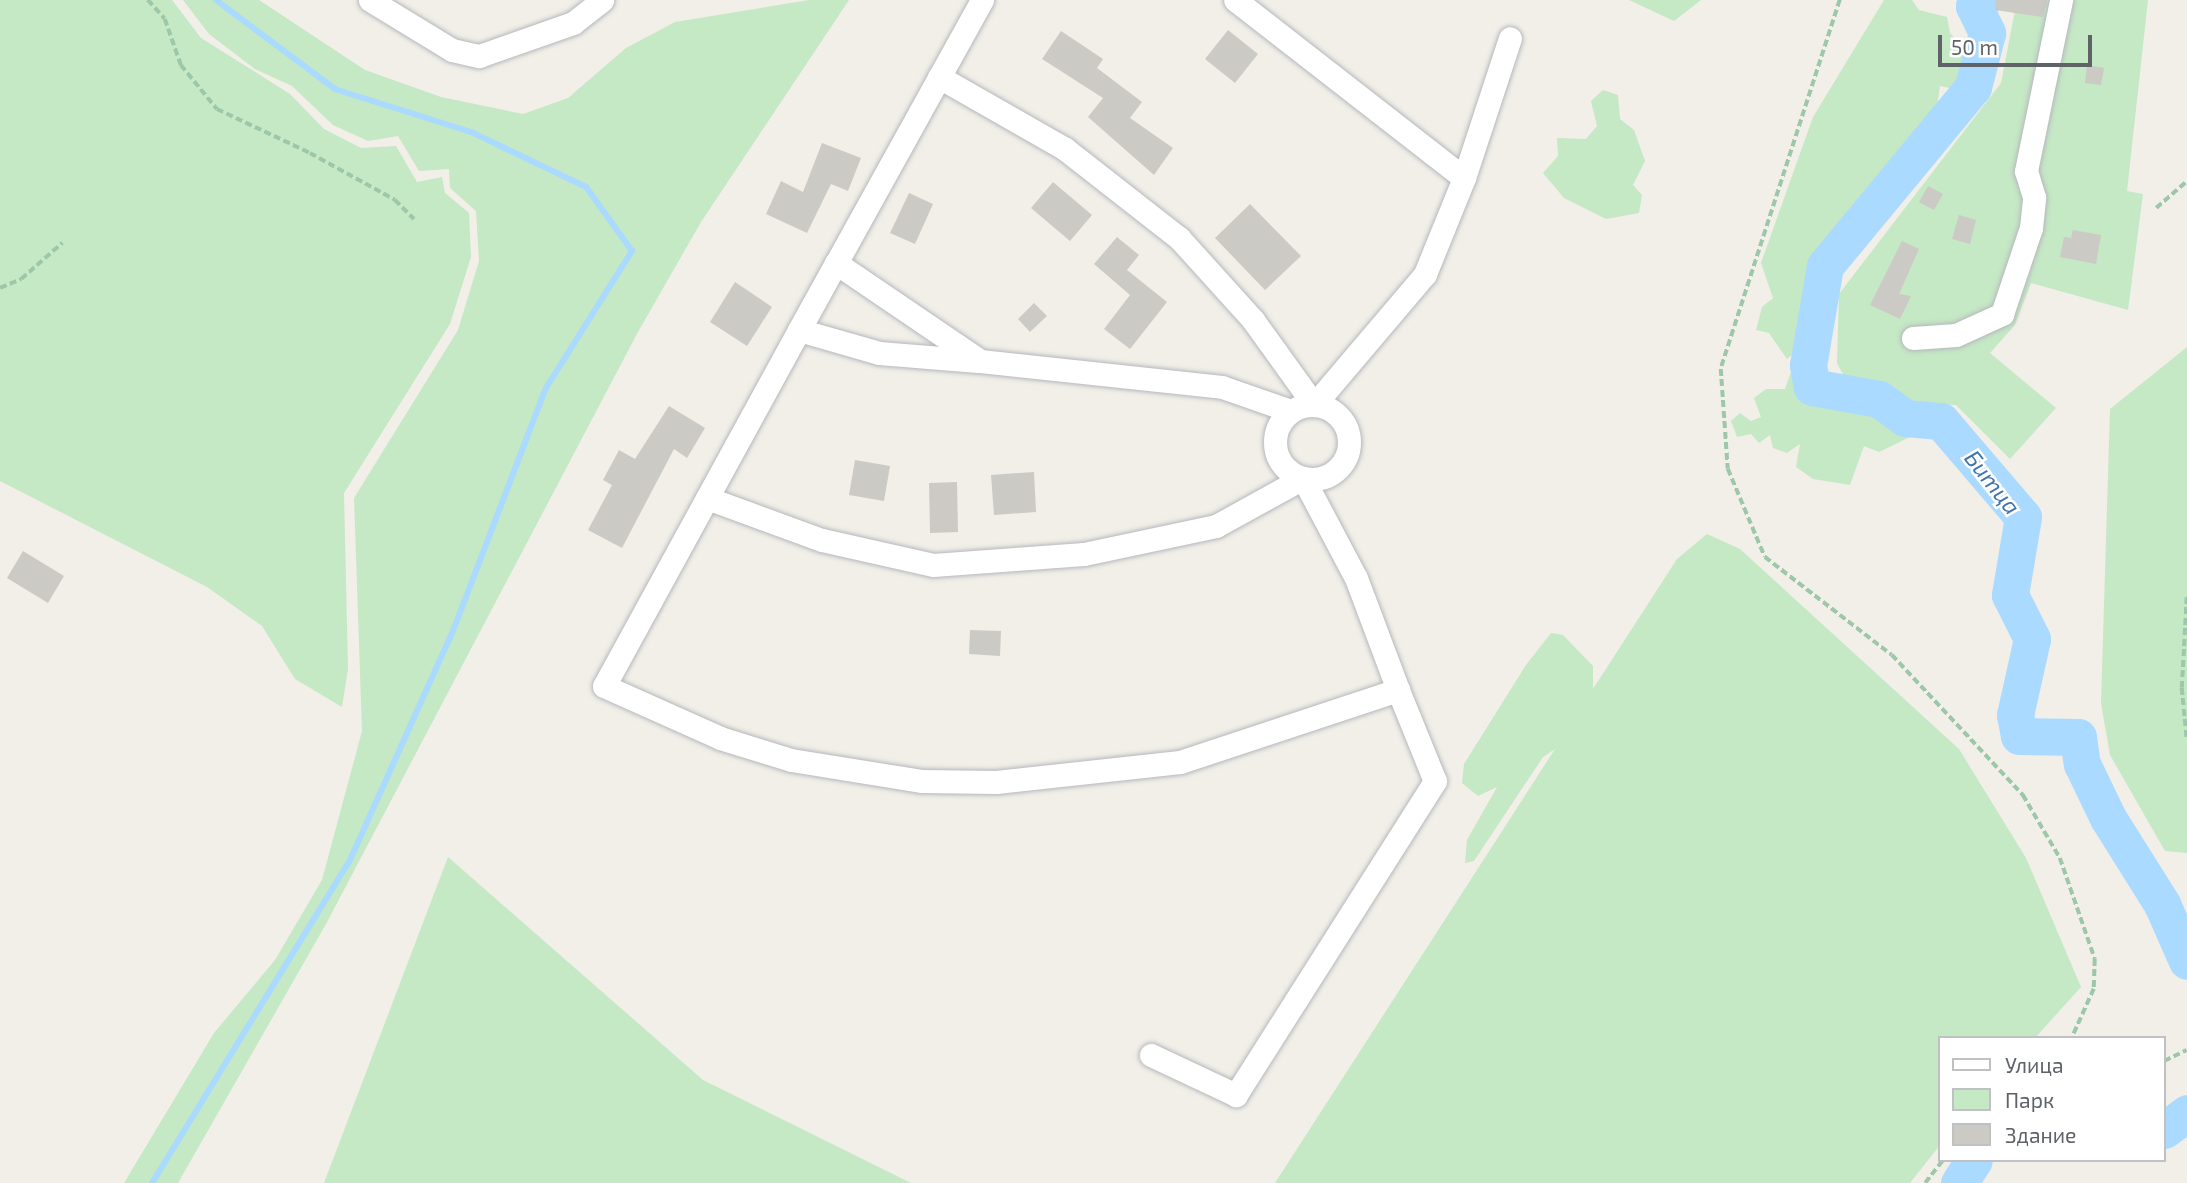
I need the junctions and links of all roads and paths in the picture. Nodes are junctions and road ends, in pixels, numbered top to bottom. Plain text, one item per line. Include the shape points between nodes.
1 (148, 0) edge
2 (370, 0) edge
3 (602, 0) edge
4 (982, 0) edge
5 (1236, 0) edge
6 (1840, 0) edge
7 (2061, 0) edge
8 (1510, 38) dead end
9 (939, 77) junction
10 (1464, 178) junction
11 (2187, 181) edge
12 (2156, 208) dead end
13 (414, 219) dead end
14 (62, 243) dead end
15 (836, 263) junction
16 (0, 288) edge
17 (799, 330) junction
18 (1913, 338) dead end
19 (981, 361) junction
20 (1314, 405) junction
21 (1291, 411) junction
22 (1303, 478) junction
23 (707, 498) junction
24 (2187, 597) edge
25 (1398, 690) junction
26 (2187, 740) edge
27 (2073, 1036) edge
28 (2187, 1050) edge
29 (1152, 1055) dead end
30 (2166, 1060) edge
31 (1941, 1162) edge
32 (1925, 1183) edge

1 - 13 path via 165,19 181,65 217,109 395,200
2 - 3 lane via 452,50 479,56 573,23
4 - 9 lane
5 - 10 lane
6 - 27 path via 1721,369 1728,469 1765,557 1892,655 2023,795 2060,858 2095,959 2094,989
7 - 18 lane via 2026,171 2034,197 2031,228 2003,314 1956,335
8 - 10 lane
9 - 15 lane
9 - 20 lane via 1065,149 1179,238 1253,320
10 - 20 lane via 1425,274
11 - 12 path
14 - 16 path via 21,279
15 - 17 lane
15 - 19 lane
17 - 19 lane via 879,353
17 - 23 lane
19 - 21 lane via 1222,387
20 - 21 lane
20 - 22 lane via 1337,414 1349,449 1337,470
21 - 22 lane via 1275,442 1283,465
22 - 23 lane via 1216,526 1084,554 933,565 822,540
22 - 25 lane via 1356,578
23 - 25 lane via 604,687 720,738 791,760 922,780 996,782 1180,762
24 - 26 path via 2182,675
25 - 29 lane via 1435,781 1237,1095
28 - 30 path
31 - 32 path

